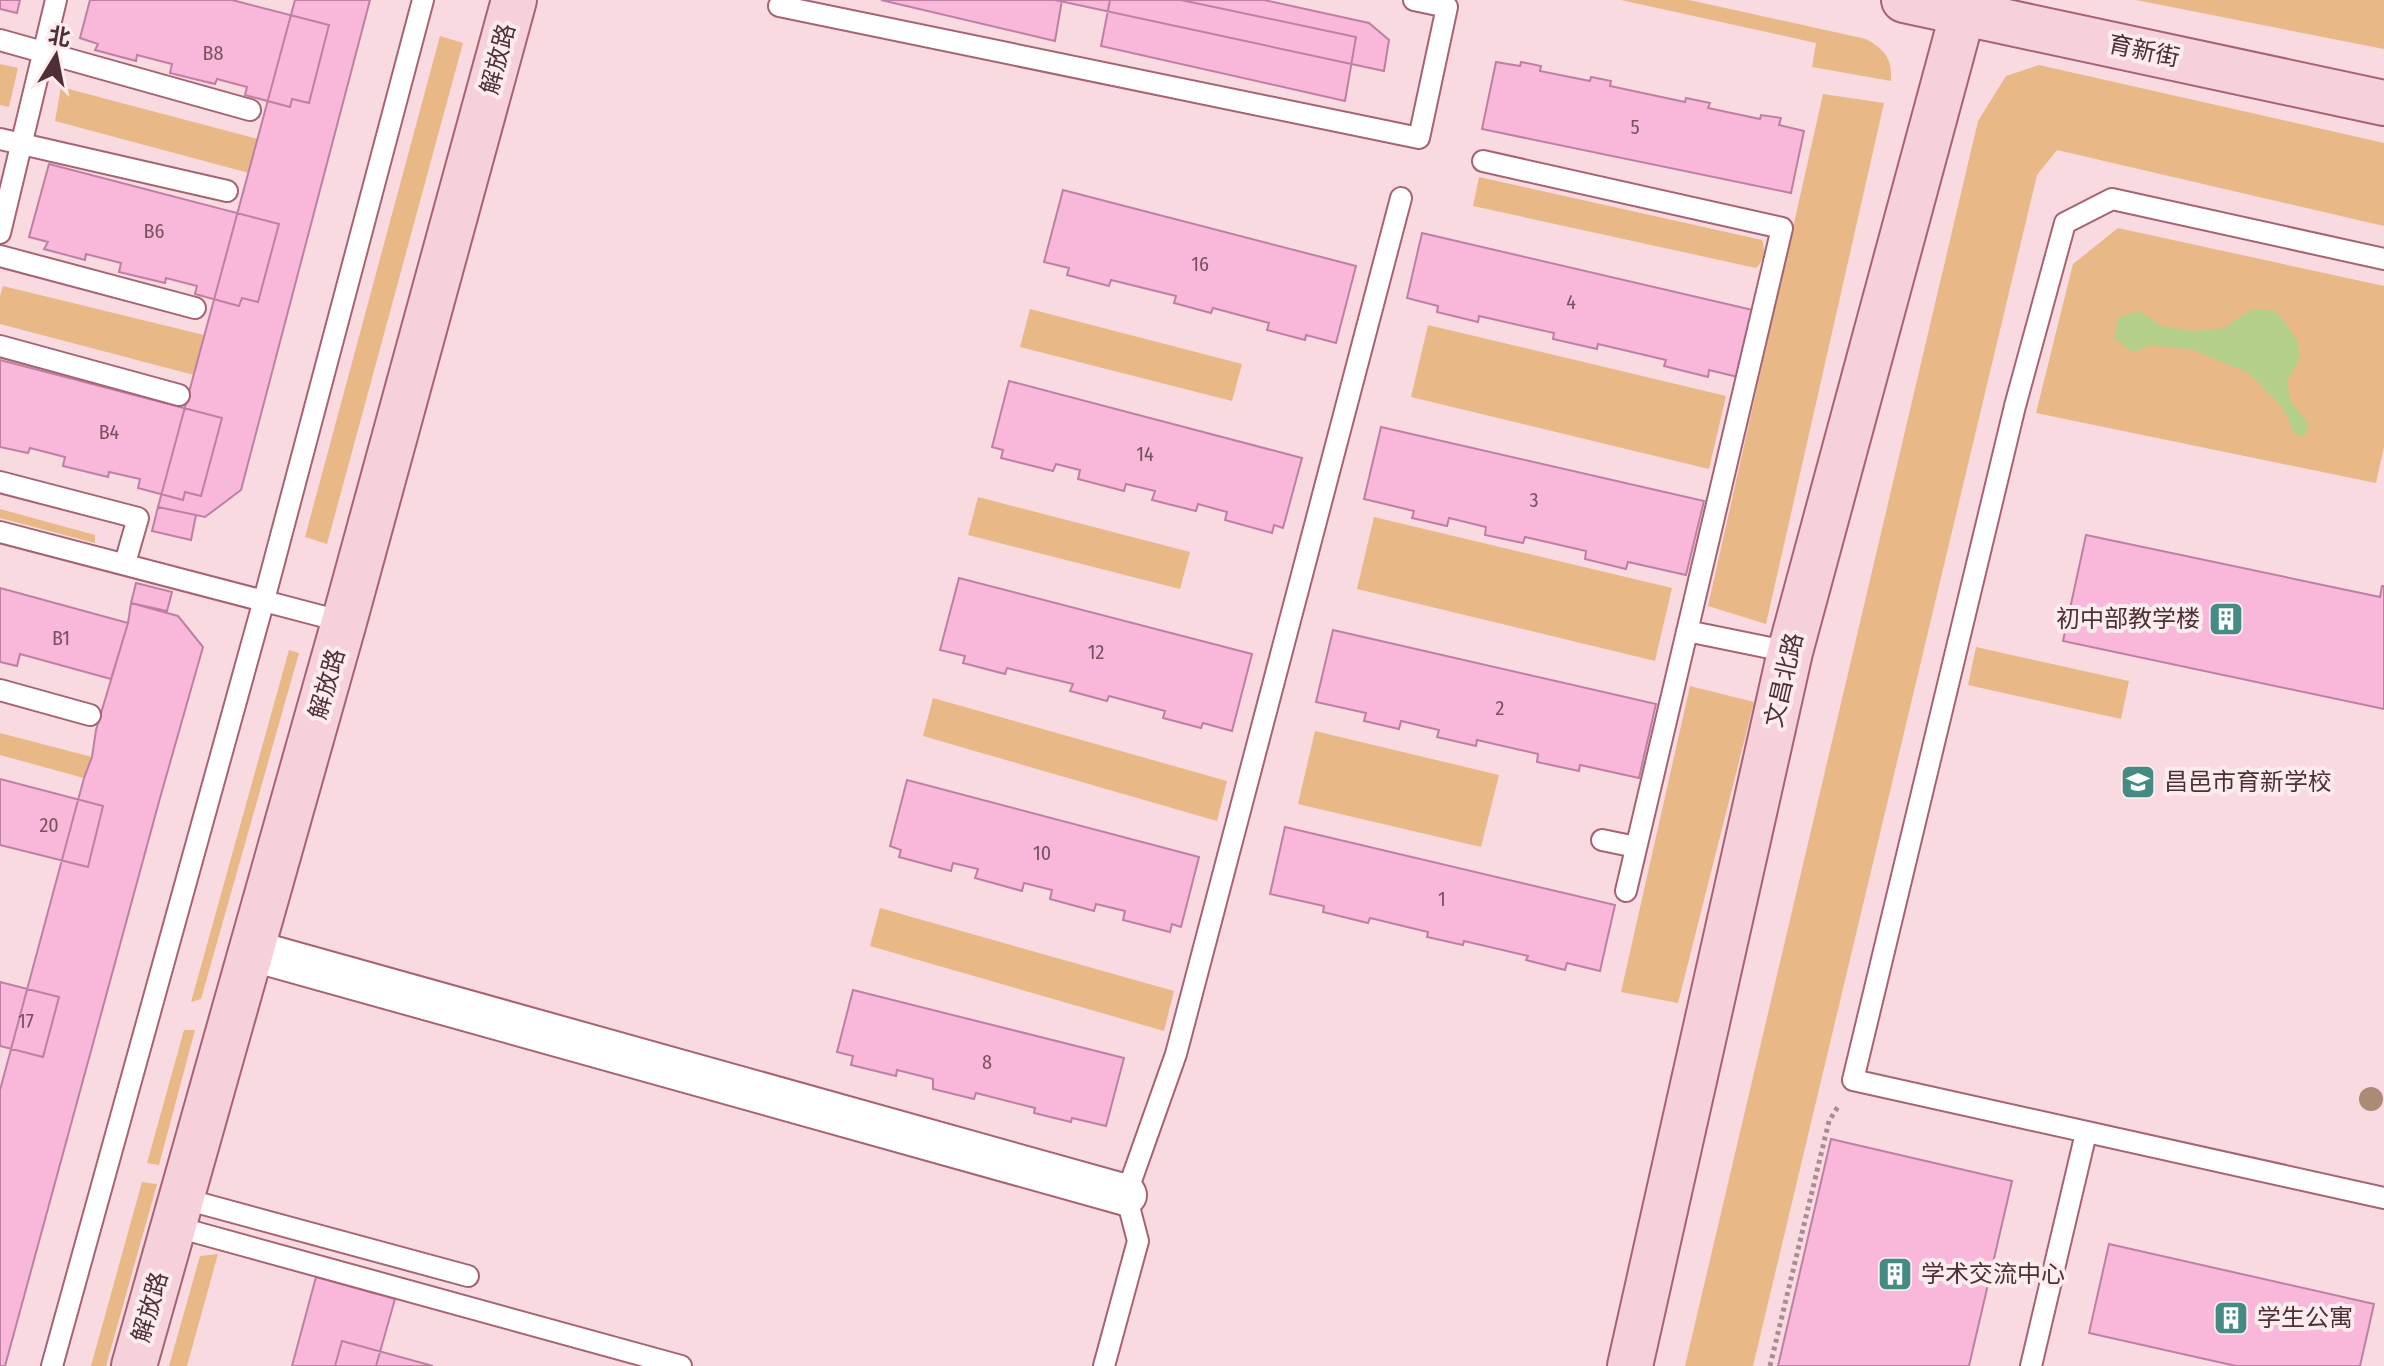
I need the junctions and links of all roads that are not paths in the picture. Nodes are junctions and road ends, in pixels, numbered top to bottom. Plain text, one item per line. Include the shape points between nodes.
1 (56, 0) edge
2 (423, 0) edge
3 (514, 0) edge
4 (1414, 0) edge
5 (1904, 0) edge
6 (779, 6) dead end
7 (1963, 6) edge
8 (0, 40) edge
9 (44, 51) junction
10 (2384, 103) edge
11 (250, 110) dead end
12 (0, 139) edge
13 (22, 145) junction
14 (1483, 161) dead end
15 (227, 191) dead end
16 (1401, 198) dead end
17 (0, 233) edge
18 (0, 256) edge
19 (2384, 259) edge
20 (195, 308) dead end
21 (0, 346) edge
22 (179, 395) dead end
23 (0, 482) edge
24 (0, 532) edge
25 (125, 563) junction
26 (264, 600) junction
27 (344, 622) junction
28 (1687, 631) junction
29 (1790, 652) junction
30 (0, 690) edge
31 (90, 715) dead end
32 (1602, 840) dead end
33 (1636, 847) junction
34 (1626, 891) dead end
35 (250, 950) junction
36 (2086, 1133) junction
37 (1126, 1195) junction
38 (2384, 1198) edge
39 (177, 1212) junction
40 (468, 1276) dead end
41 (52, 1366) edge
42 (134, 1366) edge
43 (681, 1366) edge
44 (1104, 1366) edge
45 (1630, 1366) edge
46 (2031, 1366) edge

1 - 9 lane
2 - 26 lane
3 - 27 street, 解放路
4 - 6 lane via 1447,7 1419,138
5 - 7 street, 育新街
7 - 10 street, 育新街
7 - 29 street, 文昌北路
8 - 9 lane
9 - 11 lane
9 - 13 lane
12 - 13 lane
13 - 15 lane
13 - 17 lane
14 - 28 lane via 1782,228
16 - 37 lane via 1176,1054
18 - 20 lane
19 - 36 lane via 2112,199 2065,223 2015,406 1853,1080
21 - 22 lane
23 - 25 lane via 138,518
24 - 25 lane
25 - 26 lane
26 - 27 lane
26 - 41 lane
27 - 35 street, 解放路
28 - 29 lane
28 - 33 lane
29 - 45 street, 文昌北路
30 - 31 lane
32 - 33 lane
33 - 34 lane
35 - 37 street
35 - 39 street, 解放路
36 - 38 lane
36 - 46 lane
37 - 44 lane via 1138,1241
39 - 40 lane
39 - 42 street, 解放路
39 - 43 lane

